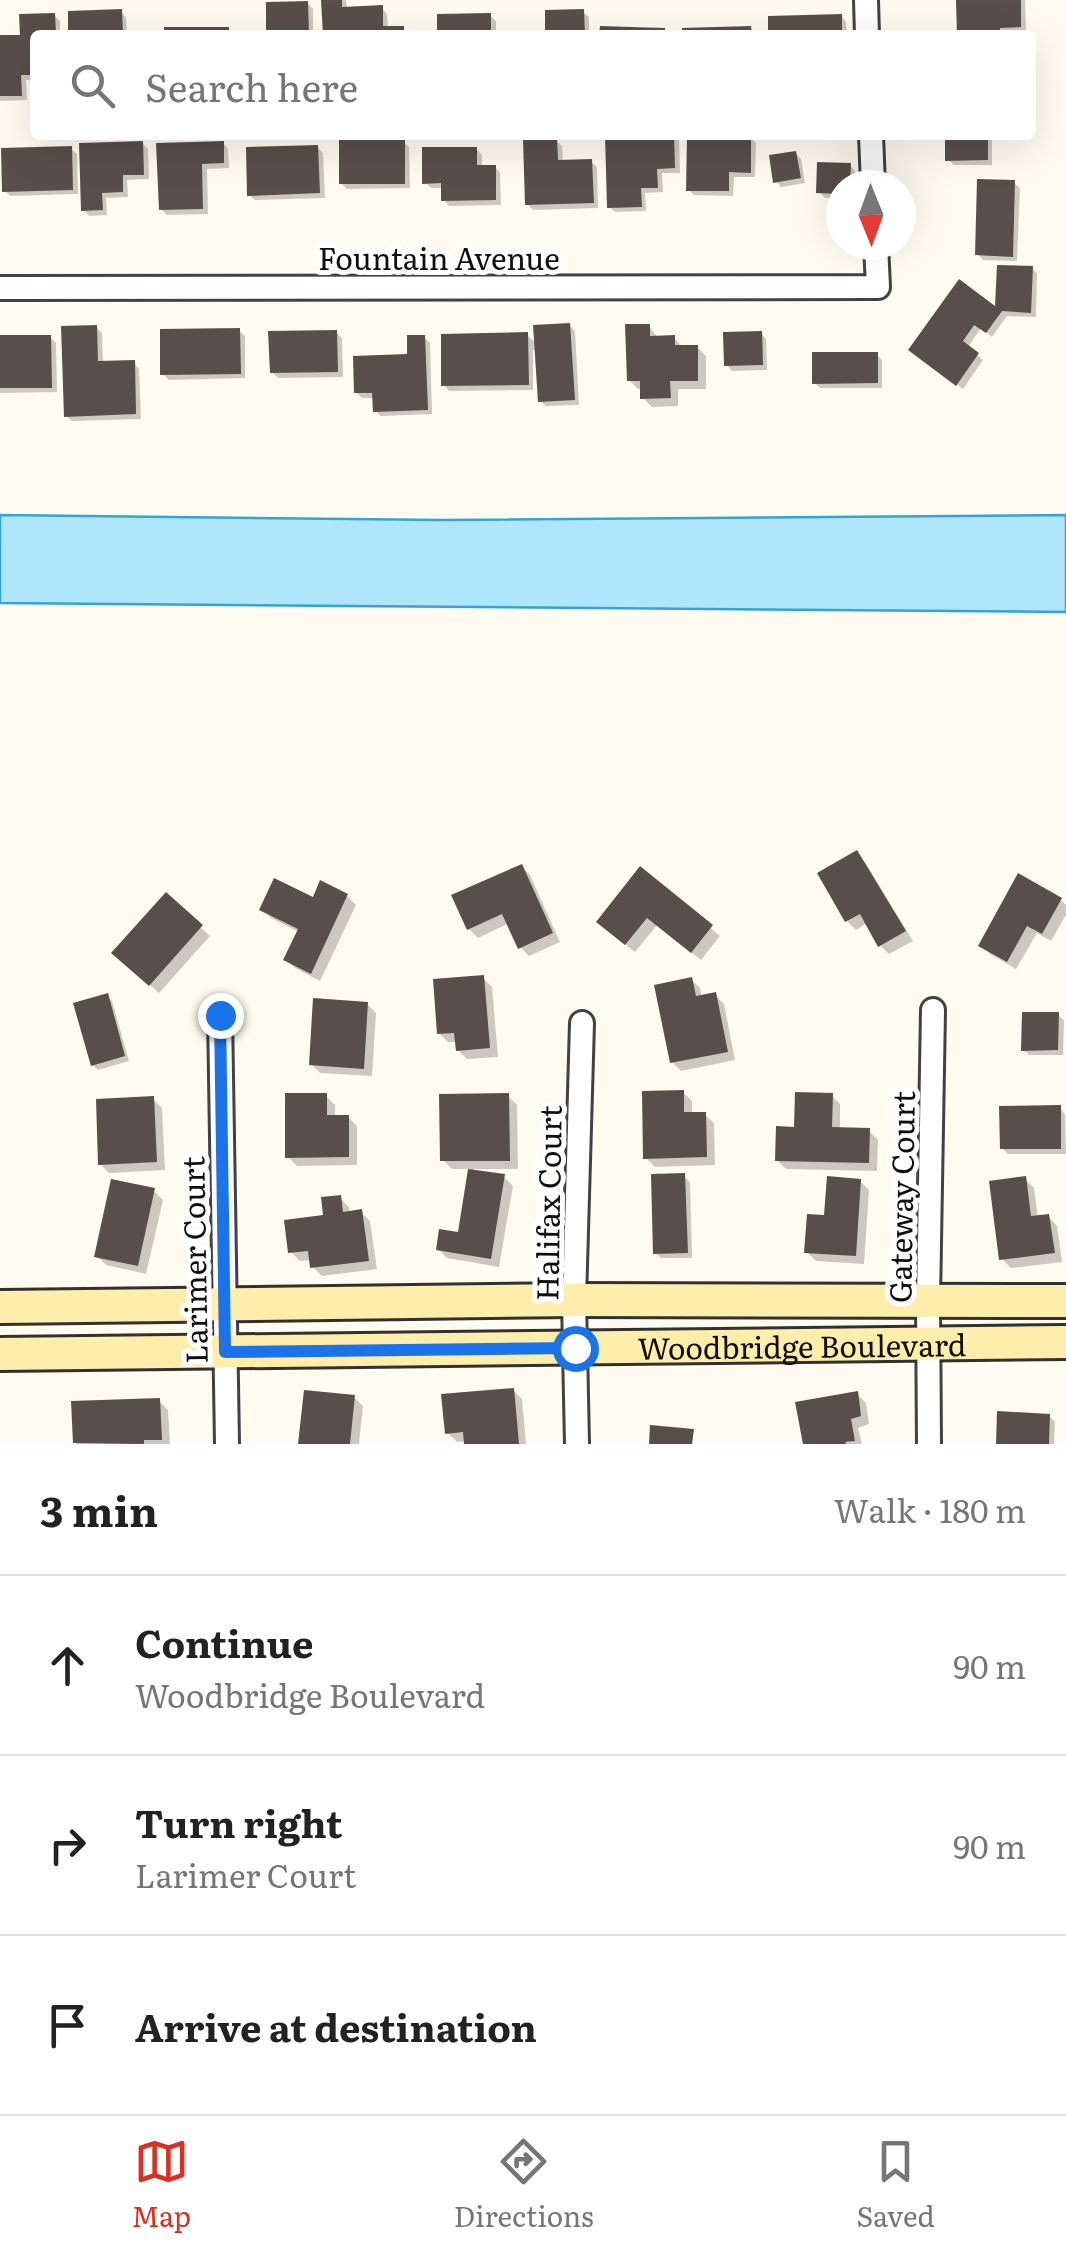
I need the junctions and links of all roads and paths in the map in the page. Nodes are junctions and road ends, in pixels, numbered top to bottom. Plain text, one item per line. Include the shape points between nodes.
1 (866, 0) edge
2 (867, 30) edge
3 (871, 140) edge
4 (873, 170) edge
5 (877, 260) edge
6 (0, 288) edge
7 (933, 1010) dead end
8 (220, 1015) dead end
9 (582, 1023) dead end
10 (574, 1300) junction
11 (1066, 1301) edge
12 (928, 1302) junction
13 (223, 1305) junction
14 (0, 1307) edge
15 (1066, 1342) edge
16 (929, 1343) junction
17 (575, 1348) junction
18 (225, 1352) junction
19 (0, 1354) edge
20 (226, 1444) edge
21 (576, 1444) edge
22 (929, 1444) edge

1 - 2 street
3 - 4 street
5 - 6 street, Fountain Avenue via 878,287
7 - 12 street, Gateway Court
8 - 13 street, Larimer Court
9 - 10 street, Halifax Court
10 - 12 street, Woodbridge Boulevard
10 - 13 street, Woodbridge Boulevard
10 - 17 street, Halifax Court
11 - 12 street, Woodbridge Boulevard
12 - 16 street, Gateway Court
13 - 14 street, Woodbridge Boulevard
13 - 18 street, Larimer Court
15 - 16 street, Woodbridge Boulevard
16 - 17 street, Woodbridge Boulevard
16 - 22 street, Gateway Court
17 - 18 street, Woodbridge Boulevard
17 - 21 street, Halifax Court
18 - 19 street, Woodbridge Boulevard
18 - 20 street, Larimer Court

